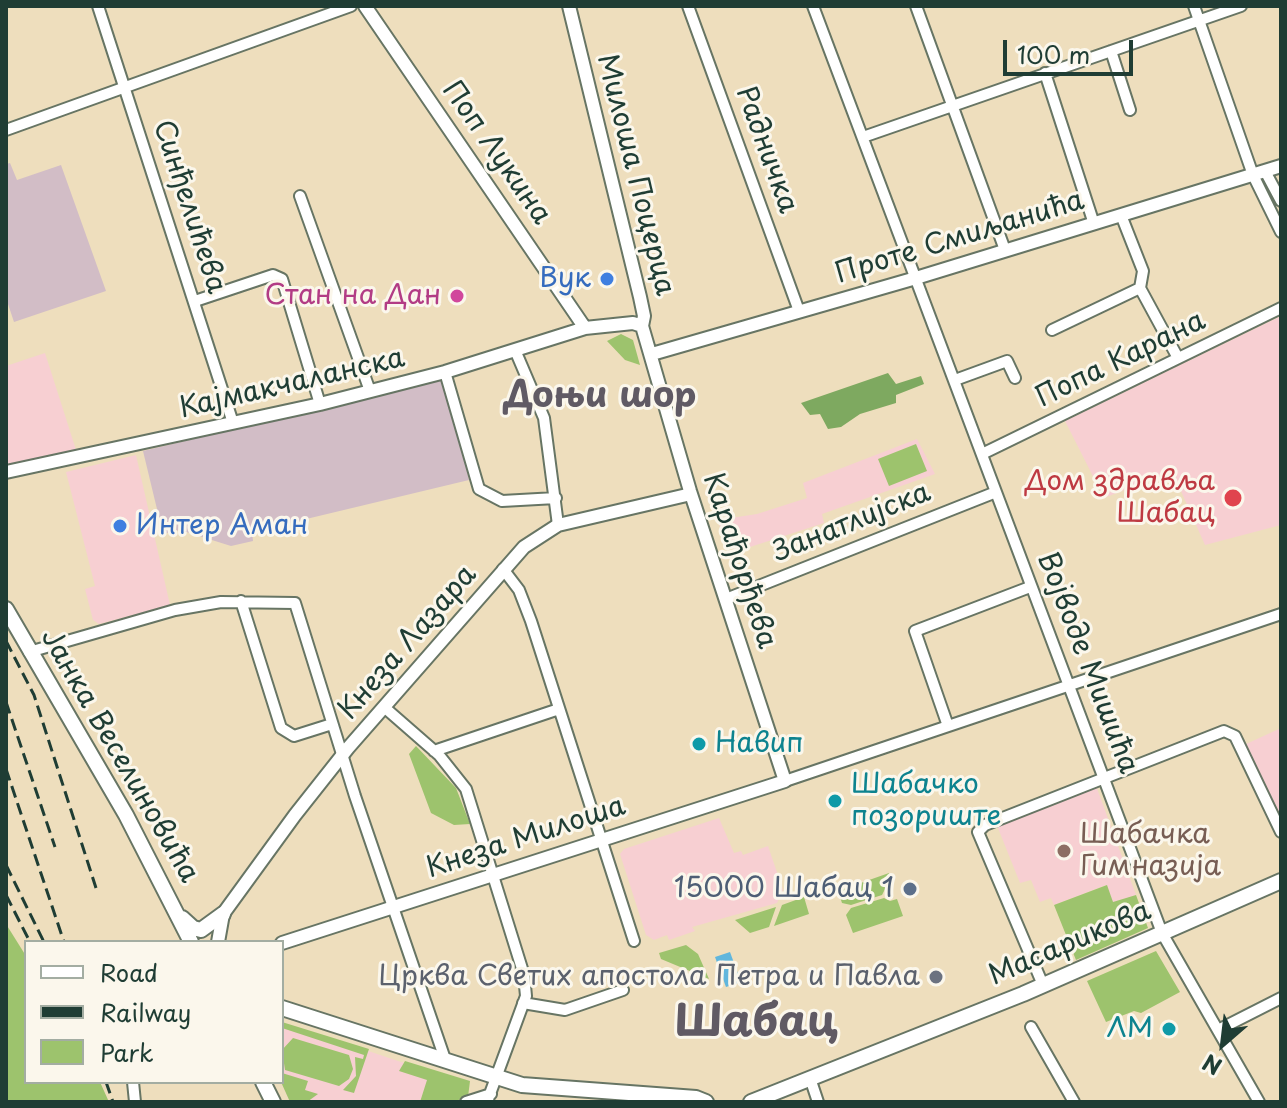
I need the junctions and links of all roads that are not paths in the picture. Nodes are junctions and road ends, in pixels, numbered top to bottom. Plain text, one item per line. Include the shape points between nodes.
1 (98, 6) edge
2 (351, 6) edge
3 (365, 6) edge
4 (569, 6) edge
5 (688, 6) edge
6 (813, 6) edge
7 (916, 6) edge
8 (1194, 6) edge
9 (1241, 6) edge
10 (1200, 19) junction
11 (1111, 51) junction
12 (1045, 73) junction
13 (125, 88) junction
14 (952, 106) junction
15 (1130, 110) dead end
16 (6, 130) edge
17 (863, 137) junction
18 (1281, 166) edge
19 (1259, 173) junction
20 (300, 196) dead end
21 (1281, 201) edge
22 (1121, 215) junction
23 (1094, 224) junction
24 (1281, 232) edge
25 (1005, 250) junction
26 (916, 278) junction
27 (1140, 288) junction
28 (195, 301) junction
29 (1281, 308) edge
30 (799, 311) junction
31 (642, 326) junction
32 (585, 328) junction
33 (1052, 330) dead end
34 (515, 350) junction
35 (652, 354) junction
36 (1178, 358) junction
37 (445, 372) junction
38 (1015, 378) dead end
39 (955, 380) junction
40 (370, 391) junction
41 (320, 404) junction
42 (233, 423) junction
43 (982, 454) junction
44 (6, 472) edge
45 (996, 492) junction
46 (691, 494) junction
47 (556, 498) junction
48 (558, 525) junction
49 (503, 569) junction
50 (1030, 587) junction
51 (726, 599) junction
52 (241, 601) junction
53 (6, 609) edge
54 (1281, 614) edge
55 (29, 652) junction
56 (1070, 687) junction
57 (384, 707) junction
58 (559, 709) junction
59 (332, 724) junction
60 (948, 726) junction
61 (434, 751) junction
62 (342, 756) junction
63 (1107, 779) junction
64 (785, 781) junction
65 (1281, 832) edge
66 (602, 840) junction
67 (494, 873) junction
68 (1281, 881) edge
69 (394, 906) junction
70 (223, 914) junction
71 (186, 928) edge
72 (1162, 933) junction
73 (218, 940) edge
74 (228, 940) edge
75 (634, 941) dead end
76 (284, 942) edge
77 (1043, 985) junction
78 (623, 990) dead end
79 (1281, 998) edge
80 (523, 1003) junction
81 (284, 1009) edge
82 (1031, 1027) dead end
83 (1218, 1030) junction
84 (446, 1062) junction
85 (497, 1078) junction
86 (810, 1078) junction
87 (264, 1084) edge
88 (489, 1098) edge
89 (669, 1100) edge
90 (1253, 1100) edge
91 (762, 1101) edge
92 (273, 1102) edge
93 (466, 1102) edge
94 (706, 1102) edge
95 (818, 1102) edge
96 (1074, 1102) edge

1 - 13 street, Синђелићева
2 - 13 street
3 - 32 street, Поп Лукина
4 - 31 street, Милоша Поцерца via 640,297
5 - 30 street, Радничка
6 - 17 street, Војводе Мишића
7 - 14 street
8 - 10 street
9 - 10 street
10 - 11 street
10 - 19 street
11 - 12 street
11 - 15 street
12 - 14 street
12 - 23 street
13 - 16 street
13 - 28 street, Синђелићева
14 - 17 street
14 - 25 street
17 - 26 street, Војводе Мишића
18 - 19 street, Проте Смиљанића
19 - 21 street
19 - 22 street, Проте Смиљанића
19 - 24 street
20 - 40 street
22 - 23 street, Проте Смиљанића
22 - 27 street via 1143,271
23 - 25 street, Проте Смиљанића
25 - 26 street, Проте Смиљанића
26 - 30 street, Проте Смиљанића
26 - 39 street, Војводе Мишића
27 - 33 street
27 - 36 street
28 - 41 street via 273,275 282,279
28 - 42 street, Синђелићева
29 - 36 street, Попа Карана
30 - 35 street, Проте Смиљанића
31 - 32 street, Кајмакчаланска
31 - 35 street, Милоша Поцерца
32 - 34 street, Кајмакчаланска
34 - 37 street, Кајмакчаланска
34 - 47 street via 544,418
35 - 46 street, Карађорђева
36 - 43 street, Попа Карана
37 - 40 street, Кајмакчаланска
37 - 47 street via 479,489 502,501
38 - 39 street via 1007,361
39 - 43 street, Војводе Мишића
40 - 41 street, Кајмакчаланска
41 - 42 street, Кајмакчаланска
42 - 44 street, Кајмакчаланска
43 - 45 street, Војводе Мишића
45 - 50 street, Војводе Мишића
45 - 51 street, Занатлијска
46 - 48 street, Кнеза Лазара
46 - 51 street, Карађорђева
47 - 48 street
48 - 49 street, Кнеза Лазара via 530,542
49 - 57 street, Кнеза Лазара
49 - 58 street via 523,598
50 - 56 street, Војводе Мишића
50 - 60 street via 915,631
51 - 64 street, Карађорђева
52 - 55 street via 175,610
52 - 59 street via 295,603
52 - 59 street via 285,733 294,736
53 - 55 main road, Јанка Веселиновића
54 - 56 street
55 - 71 main road, Јанка Веселиновића
56 - 60 street
56 - 63 street, Војводе Мишића
57 - 61 street
57 - 62 street, Кнеза Лазара
58 - 61 street
58 - 66 street
59 - 62 street
60 - 64 street
61 - 67 street via 466,789
62 - 69 street
62 - 70 street, Кнеза Лазара
63 - 65 street via 1217,732 1230,733
63 - 72 street, Војводе Мишића
63 - 77 street via 1063,792 978,832
64 - 66 street, Кнеза Милоша
66 - 67 street, Кнеза Милоша
66 - 75 street
67 - 69 street, Кнеза Милоша
67 - 80 street via 524,975
68 - 72 main road, Масарикова
69 - 76 street, Кнеза Милоша
69 - 84 street
70 - 71 main road via 198,930
70 - 73 street, Кнеза Лазара
70 - 74 street
72 - 77 main road, Масарикова
72 - 83 street, Војводе Мишића
77 - 86 main road, Масарикова
78 - 80 street via 565,1010
79 - 83 street
80 - 85 street
81 - 84 main road
82 - 96 street
83 - 90 street, Војводе Мишића
84 - 85 main road
85 - 88 street
85 - 89 main road via 541,1089
86 - 91 main road, Масарикова
86 - 95 street
87 - 92 main road
88 - 93 street
89 - 94 main road

